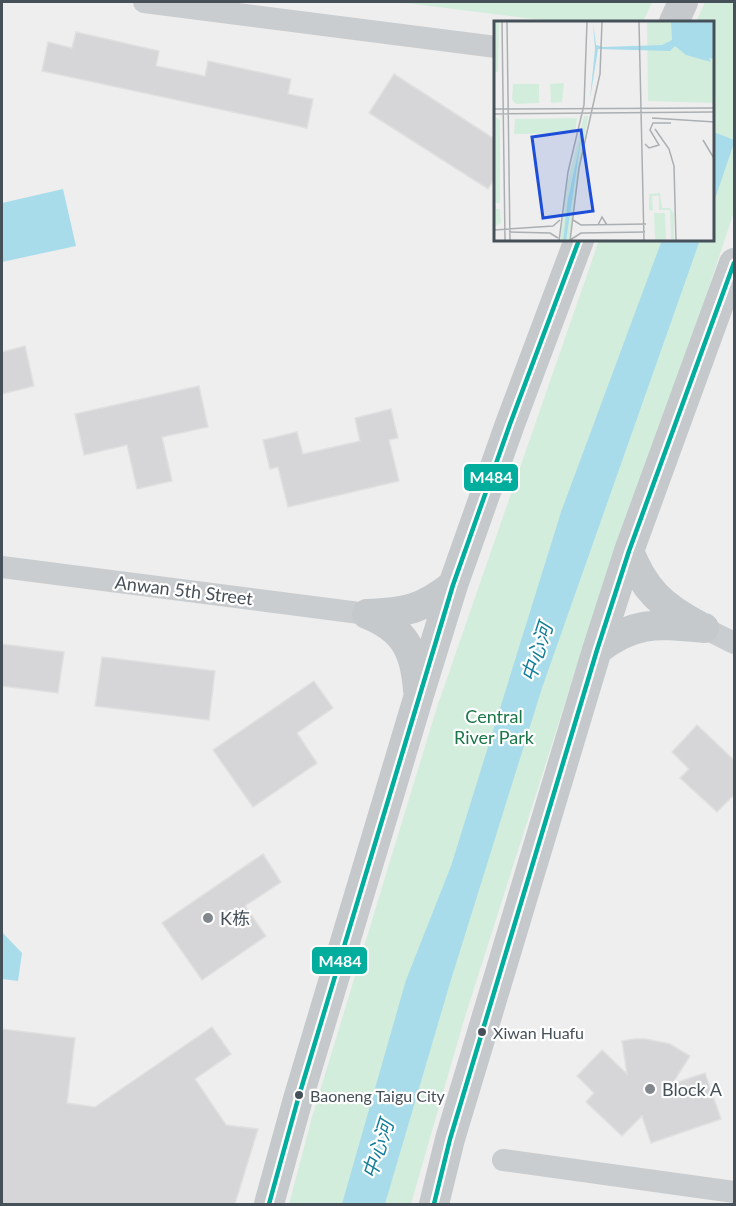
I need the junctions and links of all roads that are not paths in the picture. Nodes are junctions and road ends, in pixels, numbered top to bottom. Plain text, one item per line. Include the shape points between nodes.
1 (144, 2) edge
2 (684, 2) edge
3 (674, 21) edge
4 (494, 47) edge
5 (578, 242) edge
6 (735, 263) edge
7 (629, 551) junction
8 (2, 567) edge
9 (453, 585) junction
10 (367, 614) junction
11 (704, 628) junction
12 (735, 642) edge
13 (597, 650) junction
14 (419, 695) junction
15 (503, 1160) dead end
16 (735, 1191) edge
17 (269, 1204) edge
18 (434, 1204) edge

1 - 4 street
2 - 3 main road
5 - 9 main road
6 - 7 main road
7 - 11 main road via 653,593 666,606
7 - 13 main road
8 - 10 street, Anwan 5th Street
9 - 10 main road via 411,610
9 - 14 main road
10 - 14 main road via 383,621 401,637 417,672
11 - 12 street
11 - 13 main road via 644,626 619,634
13 - 18 main road
14 - 17 main road
15 - 16 street

